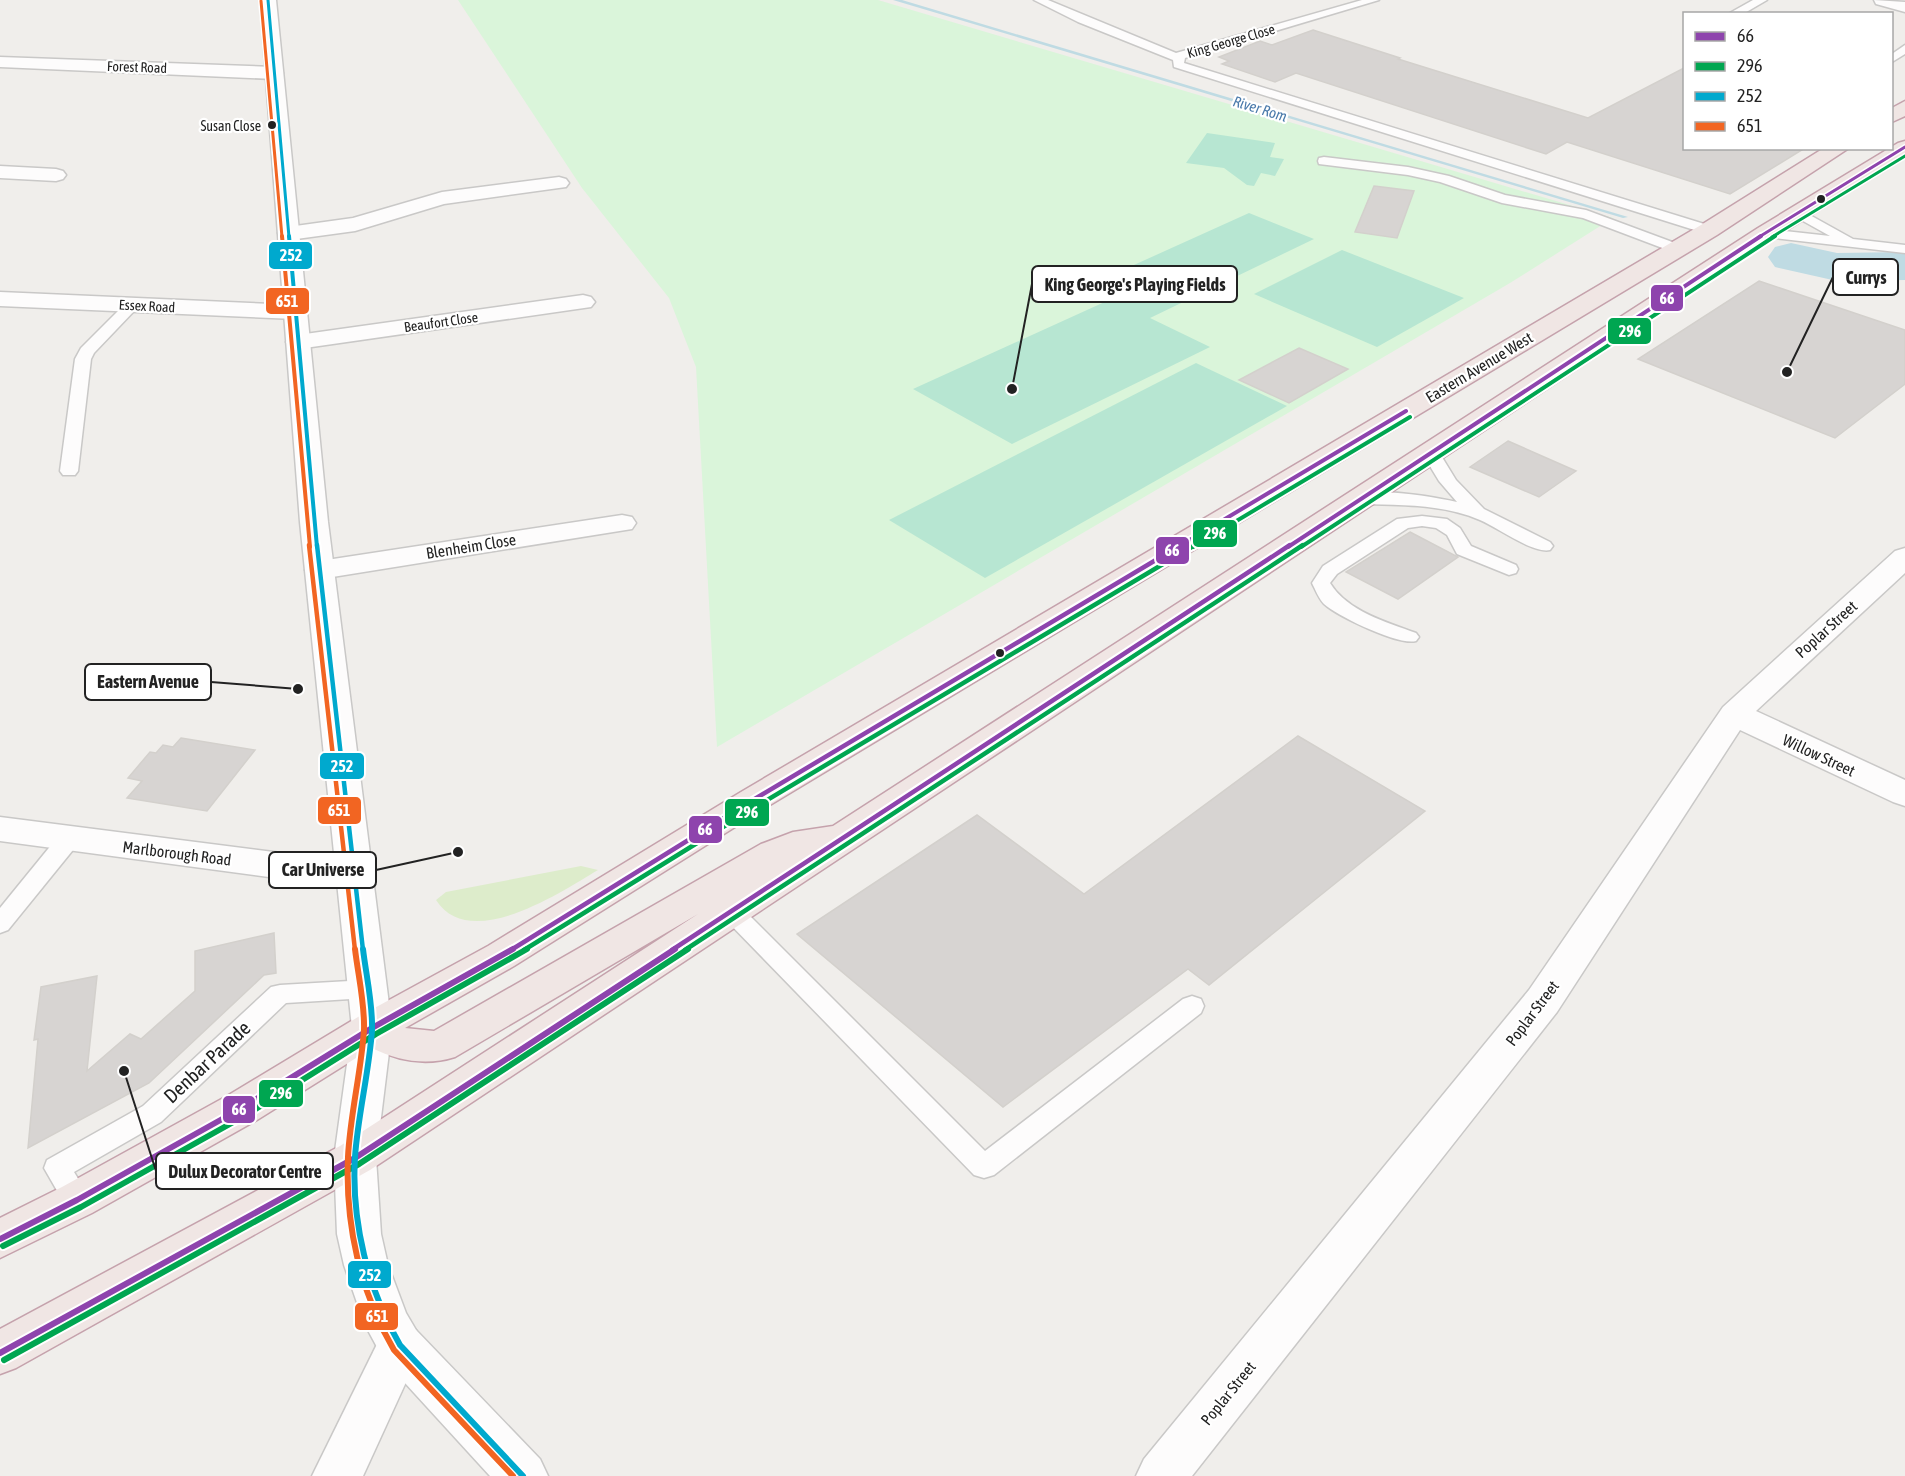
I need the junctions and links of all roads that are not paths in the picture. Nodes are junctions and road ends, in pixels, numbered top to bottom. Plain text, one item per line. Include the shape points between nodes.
1 (268, 0) edge
2 (1039, 0) edge
3 (1374, 0) edge
4 (1762, 0) edge
5 (1882, 0) edge
6 (1905, 7) edge
7 (1737, 12) edge
8 (1905, 48) edge
9 (1893, 58) edge
10 (1180, 59) junction
11 (0, 62) edge
12 (273, 73) junction
13 (1905, 147) edge
14 (1836, 150) edge
15 (1324, 160) dead end
16 (0, 172) edge
17 (56, 175) dead end
18 (559, 183) dead end
19 (1800, 213) junction
20 (1709, 230) junction
21 (289, 233) junction
22 (1766, 233) junction
23 (1853, 244) junction
24 (1678, 249) junction
25 (1905, 249) edge
26 (0, 299) edge
27 (583, 302) dead end
28 (132, 305) junction
29 (295, 312) junction
30 (298, 342) junction
31 (1431, 453) junction
32 (69, 471) dead end
33 (1361, 499) junction
34 (1483, 515) junction
35 (622, 523) dead end
36 (1544, 546) dead end
37 (1905, 557) edge
38 (1509, 569) dead end
39 (320, 570) junction
40 (1409, 637) dead end
41 (1734, 714) junction
42 (1905, 794) edge
43 (0, 829) edge
44 (846, 838) junction
45 (69, 839) junction
46 (353, 862) junction
47 (732, 912) junction
48 (0, 924) edge
49 (1192, 1006) dead end
50 (369, 1009) junction
51 (356, 1158) junction
52 (77, 1200) junction
53 (0, 1239) edge
54 (400, 1345) junction
55 (0, 1353) edge
56 (337, 1476) edge
57 (523, 1476) edge
58 (1161, 1476) edge

1 - 12 street
2 - 10 lane
3 - 10 lane, King George Close
4 - 7 lane
5 - 6 street
8 - 9 lane
10 - 20 lane, King George Close via 1178,65
11 - 12 street, Forest Road
12 - 21 street
13 - 19 highway
14 - 20 highway, Eastern Avenue West
15 - 24 lane via 1408,171 1502,199 1586,214
16 - 17 street
18 - 21 street via 532,193 442,198 355,224
19 - 22 highway
19 - 23 lane
20 - 24 highway, Eastern Avenue West
21 - 29 street
22 - 23 lane
22 - 31 highway
23 - 25 lane
24 - 50 highway, Eastern Avenue West via 764,794 501,956
26 - 28 street, Essex Road
27 - 30 street, Beaufort Close
28 - 29 street, Essex Road
28 - 32 lane via 83,359
29 - 30 street
30 - 39 street
31 - 33 highway
31 - 34 lane via 1455,492
33 - 34 lane via 1429,502
33 - 44 highway
34 - 36 lane
35 - 39 street, Blenheim Close
37 - 41 street, Poplar Street
38 - 40 lane via 1464,550 1454,532 1441,523 1422,521 1403,523 1330,570 1321,583 1331,600 1373,624
39 - 46 street
41 - 42 street, Willow Street
41 - 58 street, Poplar Street via 1543,1001
43 - 45 street, Marlborough Road
44 - 47 highway
44 - 50 highway via 794,844 774,853 441,1046 422,1048 391,1041
45 - 46 street, Marlborough Road via 313,870
45 - 48 lane
46 - 50 street
47 - 49 lane via 984,1167
47 - 51 highway
50 - 51 street
50 - 52 highway, Eastern Avenue West via 242,1108
50 - 52 lane, Denbar Parade via 280,994 152,1114 57,1167
51 - 54 street via 359,1234 366,1265 387,1323
51 - 55 highway
52 - 53 highway, Eastern Avenue West
54 - 56 street
54 - 57 street

